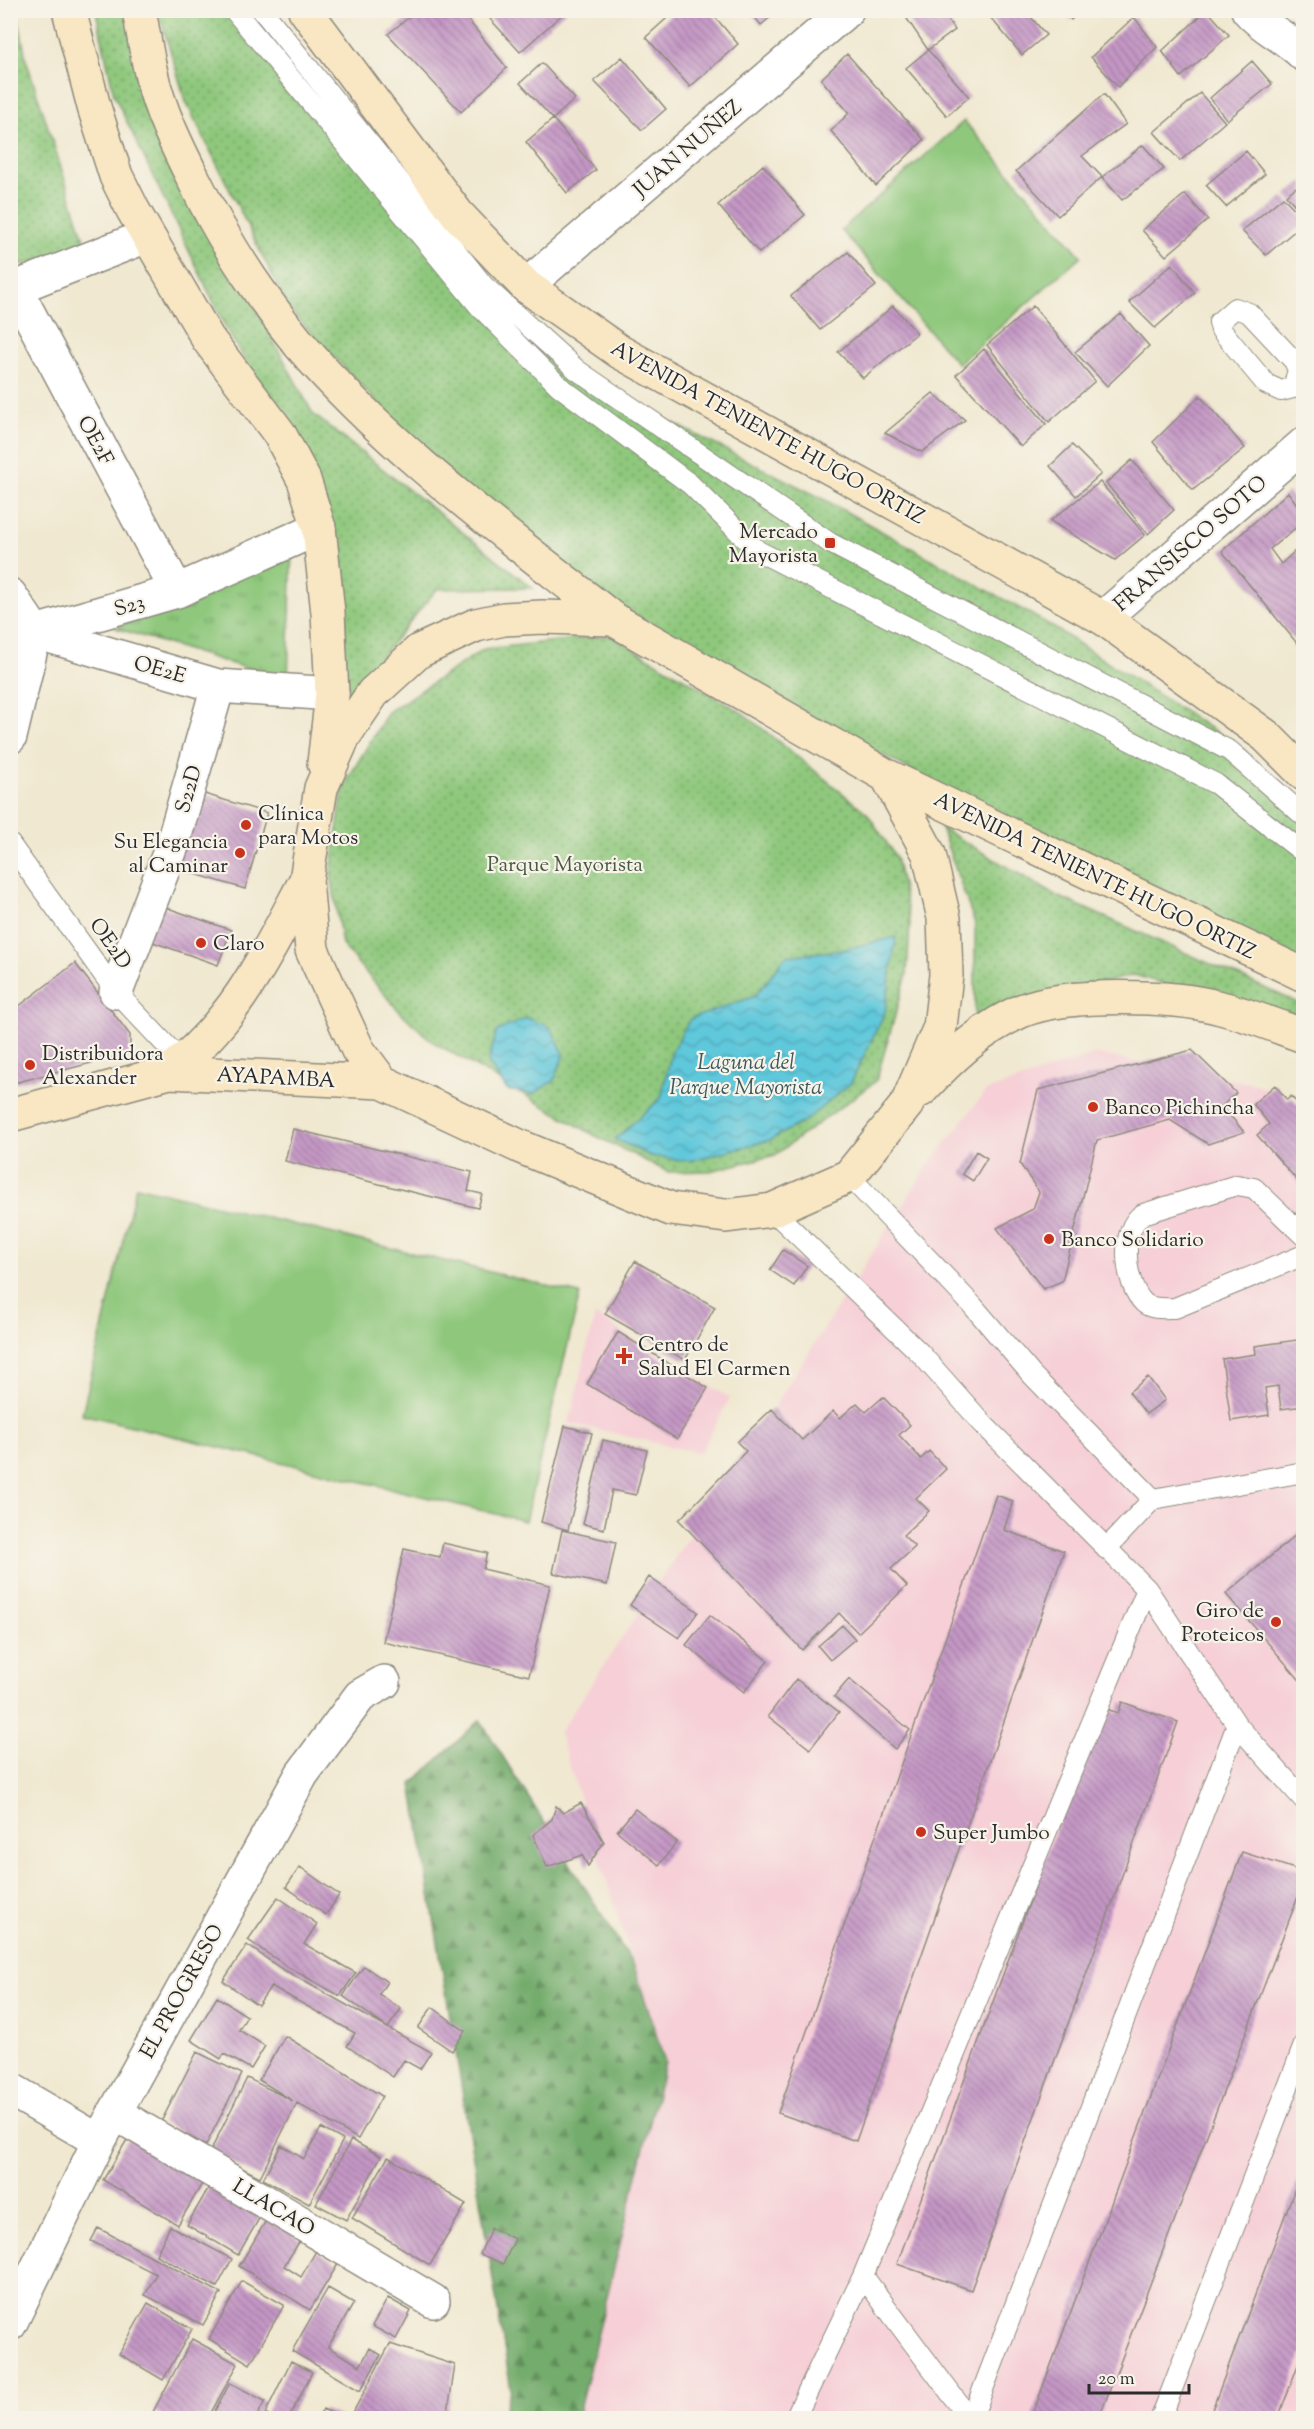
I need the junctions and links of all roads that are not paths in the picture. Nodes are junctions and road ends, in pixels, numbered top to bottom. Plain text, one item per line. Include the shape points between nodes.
1 (69, 10) edge
2 (140, 10) edge
3 (234, 10) edge
4 (262, 10) edge
5 (305, 10) edge
6 (847, 10) edge
7 (1248, 10) edge
8 (1304, 55) edge
9 (147, 236) junction
10 (526, 286) junction
11 (13, 289) edge
12 (1304, 444) edge
13 (319, 528) junction
14 (177, 591) junction
15 (10, 595) edge
16 (1103, 618) junction
17 (613, 619) junction
18 (35, 632) junction
19 (218, 686) junction
20 (332, 694) junction
21 (10, 737) edge
22 (1304, 774) edge
23 (887, 776) junction
24 (321, 788) junction
25 (1304, 816) edge
26 (10, 844) edge
27 (1304, 853) edge
28 (306, 880) junction
29 (1304, 975) edge
30 (116, 992) junction
31 (1304, 1036) edge
32 (176, 1067) junction
33 (382, 1082) junction
34 (907, 1104) junction
35 (10, 1115) edge
36 (849, 1176) junction
37 (772, 1210) junction
38 (1304, 1236) edge
39 (1304, 1255) edge
40 (1304, 1472) edge
41 (1153, 1499) junction
42 (1106, 1550) junction
43 (1147, 1589) junction
44 (384, 1682) dead end
45 (1237, 1725) junction
46 (1304, 1800) edge
47 (1304, 2045) edge
48 (10, 2089) edge
49 (115, 2113) junction
50 (99, 2141) junction
51 (863, 2276) junction
52 (434, 2301) dead end
53 (10, 2324) edge
54 (795, 2418) edge
55 (971, 2418) edge
56 (1161, 2418) edge

1 - 9 main road via 116,176
2 - 17 main road via 151,75 179,151 245,270 301,345 370,417 448,488
3 - 27 lane via 480,307 560,386 690,484 758,551 1216,784
4 - 25 lane via 484,286 577,370 830,543 1230,751
5 - 10 main road, AVENIDA TENIENTE HUGO ORTIZ via 458,215
6 - 10 street, JUAN NUÑEZ
7 - 8 street
9 - 11 street
9 - 13 main road via 208,339 294,457
10 - 16 main road, AVENIDA TENIENTE HUGO ORTIZ via 620,352
11 - 14 street, OE2F
12 - 16 street, FRANSISCO SOTO
13 - 14 street, S23
13 - 20 main road
14 - 18 street, S23
15 - 18 street
16 - 22 main road, AVENIDA TENIENTE HUGO ORTIZ via 1266,736
17 - 23 main road
17 - 24 main road via 504,619 476,625 418,651 373,693 344,736
18 - 19 street, OE2E
18 - 21 street
19 - 20 street, OE2E
19 - 30 street, S22D via 172,846
20 - 24 main road
23 - 29 main road, AVENIDA TENIENTE HUGO ORTIZ
23 - 34 main road via 929,854 944,918 946,975 940,1027
24 - 28 main road
26 - 30 lane, OE2D
28 - 32 main road, AYAPAMBA via 234,1007 219,1027
28 - 33 main road via 312,950 358,1050
30 - 32 lane, OE2D
31 - 34 main road via 1219,1007 1137,998 1055,1003 1024,1010 986,1029
32 - 33 main road, AYAPAMBA
32 - 35 main road, AYAPAMBA
33 - 37 main road via 521,1148 671,1209 726,1216
34 - 36 main road
36 - 37 main road
36 - 41 lane via 973,1306 1032,1376
37 - 42 lane via 920,1353
38 - 39 lane via 1259,1191 1236,1185 1134,1220 1126,1265 1131,1284 1144,1303 1156,1308 1175,1308
40 - 41 lane
41 - 42 lane
42 - 43 lane
43 - 45 lane
43 - 51 lane
44 - 49 street, EL PROGRESO via 360,1696 302,1774
45 - 46 lane
45 - 55 lane
47 - 56 lane
48 - 50 street
49 - 50 street, EL PROGRESO
49 - 52 street, LLACAO
50 - 53 street, EL PROGRESO
51 - 54 lane
51 - 55 lane

